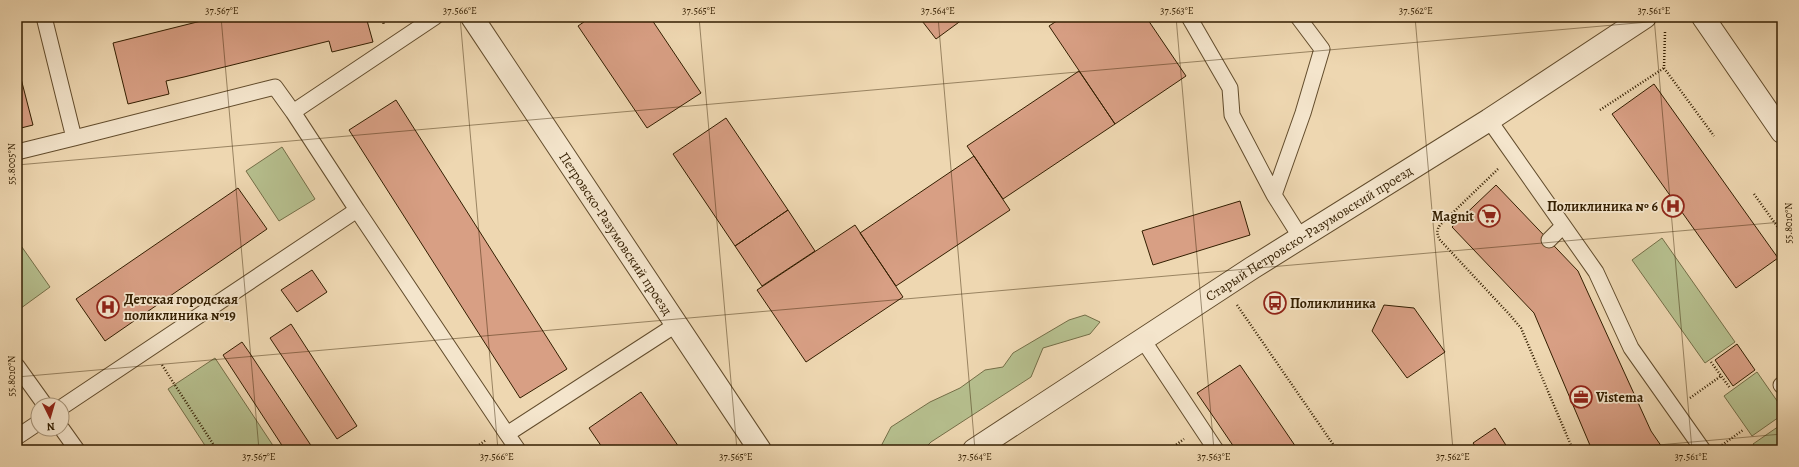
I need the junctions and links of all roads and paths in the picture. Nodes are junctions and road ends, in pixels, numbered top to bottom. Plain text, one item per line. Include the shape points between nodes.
1 (44, 17) edge
2 (435, 17) edge
3 (472, 17) edge
4 (1189, 17) edge
5 (1298, 17) edge
6 (1645, 17) edge
7 (1703, 17) edge
8 (1666, 27) dead end
9 (1664, 68) junction
10 (1600, 110) dead end
11 (292, 112) junction
12 (1489, 120) junction
13 (1782, 132) edge
14 (1714, 136) dead end
15 (74, 138) junction
16 (17, 152) edge
17 (1514, 155) junction
18 (1754, 194) dead end
19 (1274, 196) junction
20 (357, 210) junction
21 (1564, 226) junction
22 (1782, 233) edge
23 (1301, 238) junction
24 (1549, 240) dead end
25 (1225, 286) junction
26 (677, 324) junction
27 (1143, 340) junction
28 (150, 348) junction
29 (1711, 362) dead end
30 (17, 366) edge
31 (1721, 376) junction
32 (1730, 388) dead end
33 (39, 397) edge
34 (70, 402) edge
35 (1674, 409) junction
36 (30, 428) edge
37 (1743, 430) dead end
38 (507, 434) junction
39 (17, 437) edge
40 (68, 437) edge
41 (1721, 446) dead end
42 (77, 450) edge
43 (217, 450) edge
44 (518, 450) edge
45 (760, 450) edge
46 (974, 450) edge
47 (1216, 450) edge
48 (1337, 450) edge
49 (1573, 450) edge
50 (1703, 450) edge

1 - 15 lane
2 - 11 lane
3 - 26 street, Петровско-Разумовский проезд
4 - 19 lane via 1230,88 1232,115
5 - 19 lane via 1322,49
6 - 12 street, Старый Петровско-Разумовский проезд
7 - 13 street
8 - 9 path
9 - 10 path
9 - 14 path
11 - 15 lane via 275,87
11 - 20 lane
12 - 17 lane
12 - 23 street, Старый Петровско-Разумовский проезд
15 - 16 lane
17 - 21 lane
17 - 49 path via 1440,225 1437,235 1521,328
18 - 22 path
19 - 23 lane
20 - 28 lane
20 - 38 lane
21 - 24 lane
21 - 35 lane via 1600,279 1630,348
23 - 25 street, Старый Петровско-Разумовский проезд
25 - 27 street, Старый Петровско-Разумовский проезд
25 - 48 path
26 - 38 lane
26 - 45 street, Петровско-Разумовский проезд
27 - 46 street, Старый Петровско-Разумовский проезд
27 - 47 lane
28 - 34 lane
28 - 43 path
29 - 31 path
30 - 33 lane
31 - 32 path
31 - 35 path
35 - 50 lane
36 - 39 lane
37 - 41 path
38 - 44 lane
40 - 42 lane

